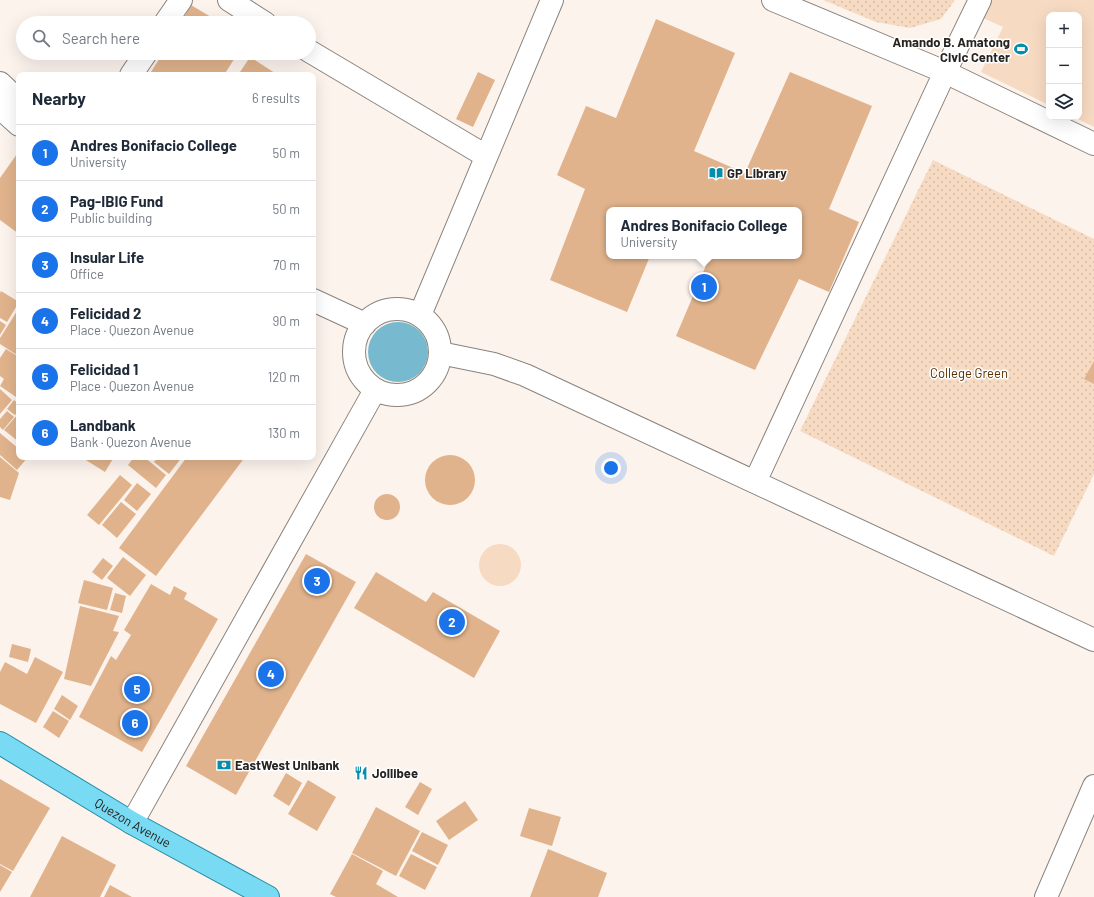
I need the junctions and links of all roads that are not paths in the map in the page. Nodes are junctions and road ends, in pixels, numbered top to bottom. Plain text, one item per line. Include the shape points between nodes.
1 (181, 0) edge
2 (229, 0) edge
3 (552, 0) edge
4 (773, 0) edge
5 (980, 0) edge
6 (170, 16) edge
7 (254, 16) edge
8 (316, 55) edge
9 (141, 60) edge
10 (133, 72) edge
11 (945, 72) junction
12 (0, 83) edge
13 (16, 98) edge
14 (0, 108) edge
15 (16, 122) edge
16 (1094, 144) edge
17 (486, 156) junction
18 (316, 301) edge
19 (420, 315) junction
20 (365, 324) junction
21 (440, 354) junction
22 (375, 390) junction
23 (755, 482) junction
24 (1094, 640) edge
25 (0, 744) edge
26 (1094, 786) edge
27 (132, 823) junction
28 (268, 897) edge
29 (1046, 897) edge

1 - 6 lane
2 - 7 lane
3 - 17 lane
4 - 11 lane
5 - 11 lane
8 - 17 lane
9 - 10 lane
11 - 16 lane
11 - 23 lane
12 - 13 lane
14 - 15 lane
17 - 19 lane
18 - 20 lane
19 - 20 lane via 397,309 374,316
19 - 21 lane via 429,322 435,332
20 - 22 lane via 356,340 355,359 358,371
21 - 22 lane via 432,378 412,393 400,396
21 - 23 lane via 494,364 526,375
22 - 27 lane
23 - 24 lane
25 - 27 main road, Quezon Avenue
26 - 29 lane
27 - 28 main road, Quezon Avenue

